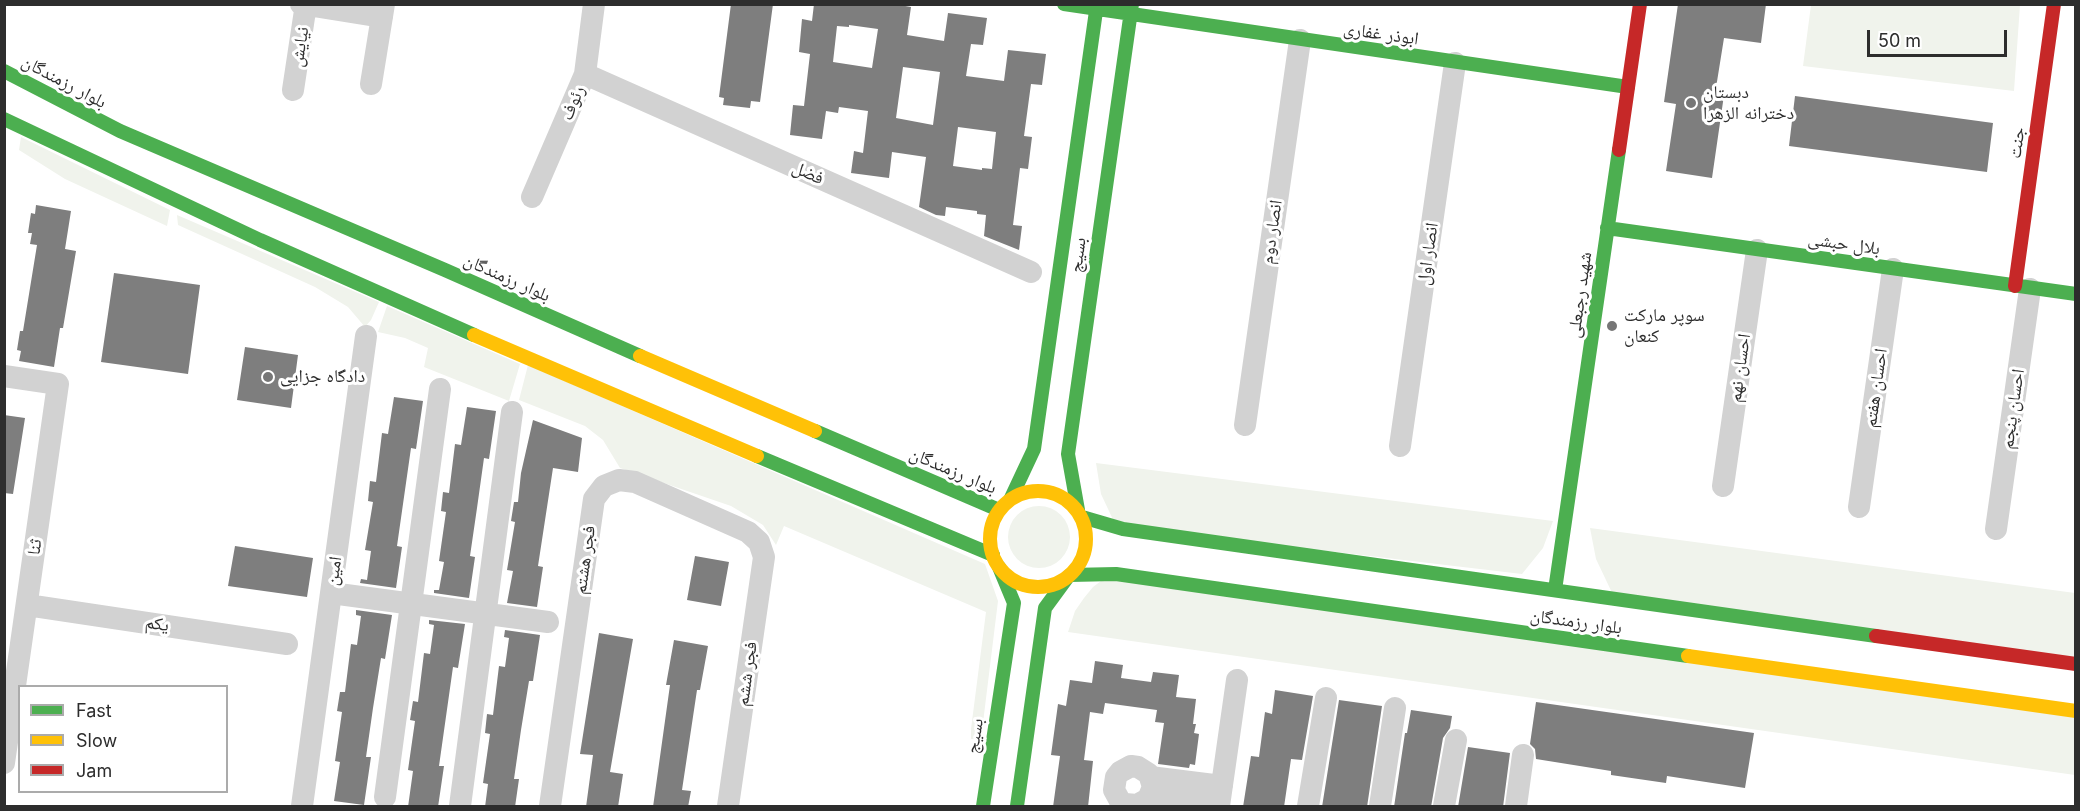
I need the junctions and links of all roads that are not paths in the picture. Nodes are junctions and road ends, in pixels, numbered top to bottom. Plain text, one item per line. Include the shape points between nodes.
1 (301, 4) edge
2 (594, 4) edge
3 (1064, 4) edge
4 (1640, 4) edge
5 (2054, 4) edge
6 (306, 5) edge
7 (1096, 7) edge
8 (1131, 9) edge
9 (383, 10) edge
10 (1300, 40) junction
11 (1455, 63) junction
12 (4, 71) edge
13 (585, 74) junction
14 (371, 84) dead end
15 (1628, 87) junction
16 (293, 90) dead end
17 (4, 119) edge
18 (532, 197) dead end
19 (1608, 228) junction
20 (1757, 250) junction
21 (1893, 269) junction
22 (1031, 273) dead end
23 (2023, 287) junction
24 (2076, 294) edge
25 (366, 336) dead end
26 (4, 376) edge
27 (440, 389) dead end
28 (512, 412) dead end
29 (1245, 425) dead end
30 (1400, 446) dead end
31 (1723, 486) dead end
32 (1011, 498) junction
33 (1859, 507) dead end
34 (999, 510) junction
35 (1080, 514) junction
36 (1996, 529) dead end
37 (759, 542) joint
38 (996, 561) junction
39 (1068, 577) junction
40 (1556, 590) junction
41 (331, 593) junction
42 (411, 604) junction
43 (27, 605) junction
44 (485, 614) junction
45 (548, 622) dead end
46 (287, 644) dead end
47 (2076, 664) edge
48 (1237, 680) dead end
49 (1326, 698) dead end
50 (1395, 708) dead end
51 (2076, 711) edge
52 (7, 733) edge
53 (1455, 740) dead end
54 (1523, 755) dead end
55 (4, 763) edge
56 (1220, 796) edge
57 (386, 797) dead end
58 (302, 807) edge
59 (460, 807) edge
60 (550, 807) edge
61 (728, 807) edge
62 (983, 807) edge
63 (1017, 807) edge
64 (1207, 807) edge
65 (1308, 807) edge
66 (1380, 807) edge
67 (1444, 807) edge
68 (1516, 807) edge

1 - 6 street
2 - 13 street, رئوف
3 - 7 main road
4 - 15 main road, شهید رجبعلی
5 - 23 main road, جنت
6 - 9 street
6 - 16 street, نیایش
7 - 8 main road, ابوذر غفاری
7 - 32 main road, بسیج via 1034,449
8 - 10 main road, ابوذر غفاری
8 - 35 main road, بسیج via 1068,454
9 - 14 street
10 - 11 main road, ابوذر غفاری
10 - 29 street, انصار دوم
11 - 15 main road, ابوذر غفاری
11 - 30 street, انصار اول
12 - 34 main road, بلوار رزمندگان via 120,131
13 - 18 street, رئوف
13 - 22 street, فضل
15 - 19 main road, شهید رجبعلی
17 - 38 main road via 281,249
19 - 20 main road, بلال حبشی
19 - 40 main road, شهید رجبعلی
20 - 21 main road, بلال حبشی
20 - 31 street, احسان نهم
21 - 23 main road, بلال حبشی
21 - 33 street, احسان هفتم
23 - 24 main road, بلال حبشی
23 - 36 street, احسان پنجم
25 - 41 street, امین
26 - 43 street, ثنا via 58,384
27 - 42 street
28 - 44 street
32 - 34 main road
32 - 35 main road via 1028,491 1047,491 1065,497
34 - 38 main road via 990,539
35 - 39 main road via 1087,532 1086,548
35 - 40 main road, بلوار رزمندگان via 1123,529
37 - 60 street, فجر هشتم via 748,532 635,482 619,480 599,492 594,499
37 - 61 street, فجر ششم via 764,557
38 - 39 main road via 1013,580 1030,587 1050,586
38 - 62 main road, بسیج via 1014,603
39 - 51 main road, بلوار رزمندگان via 1116,574
39 - 63 main road via 1045,608
40 - 47 main road, بلوار رزمندگان
41 - 42 street
41 - 58 street, امین
42 - 44 street
42 - 57 street
43 - 46 street, یکم
43 - 52 street, ثنا
44 - 45 street
44 - 59 street
48 - 56 street
49 - 65 street
50 - 66 street
52 - 55 street, ثنا
53 - 67 street
54 - 68 street
56 - 64 street via 1149,788

